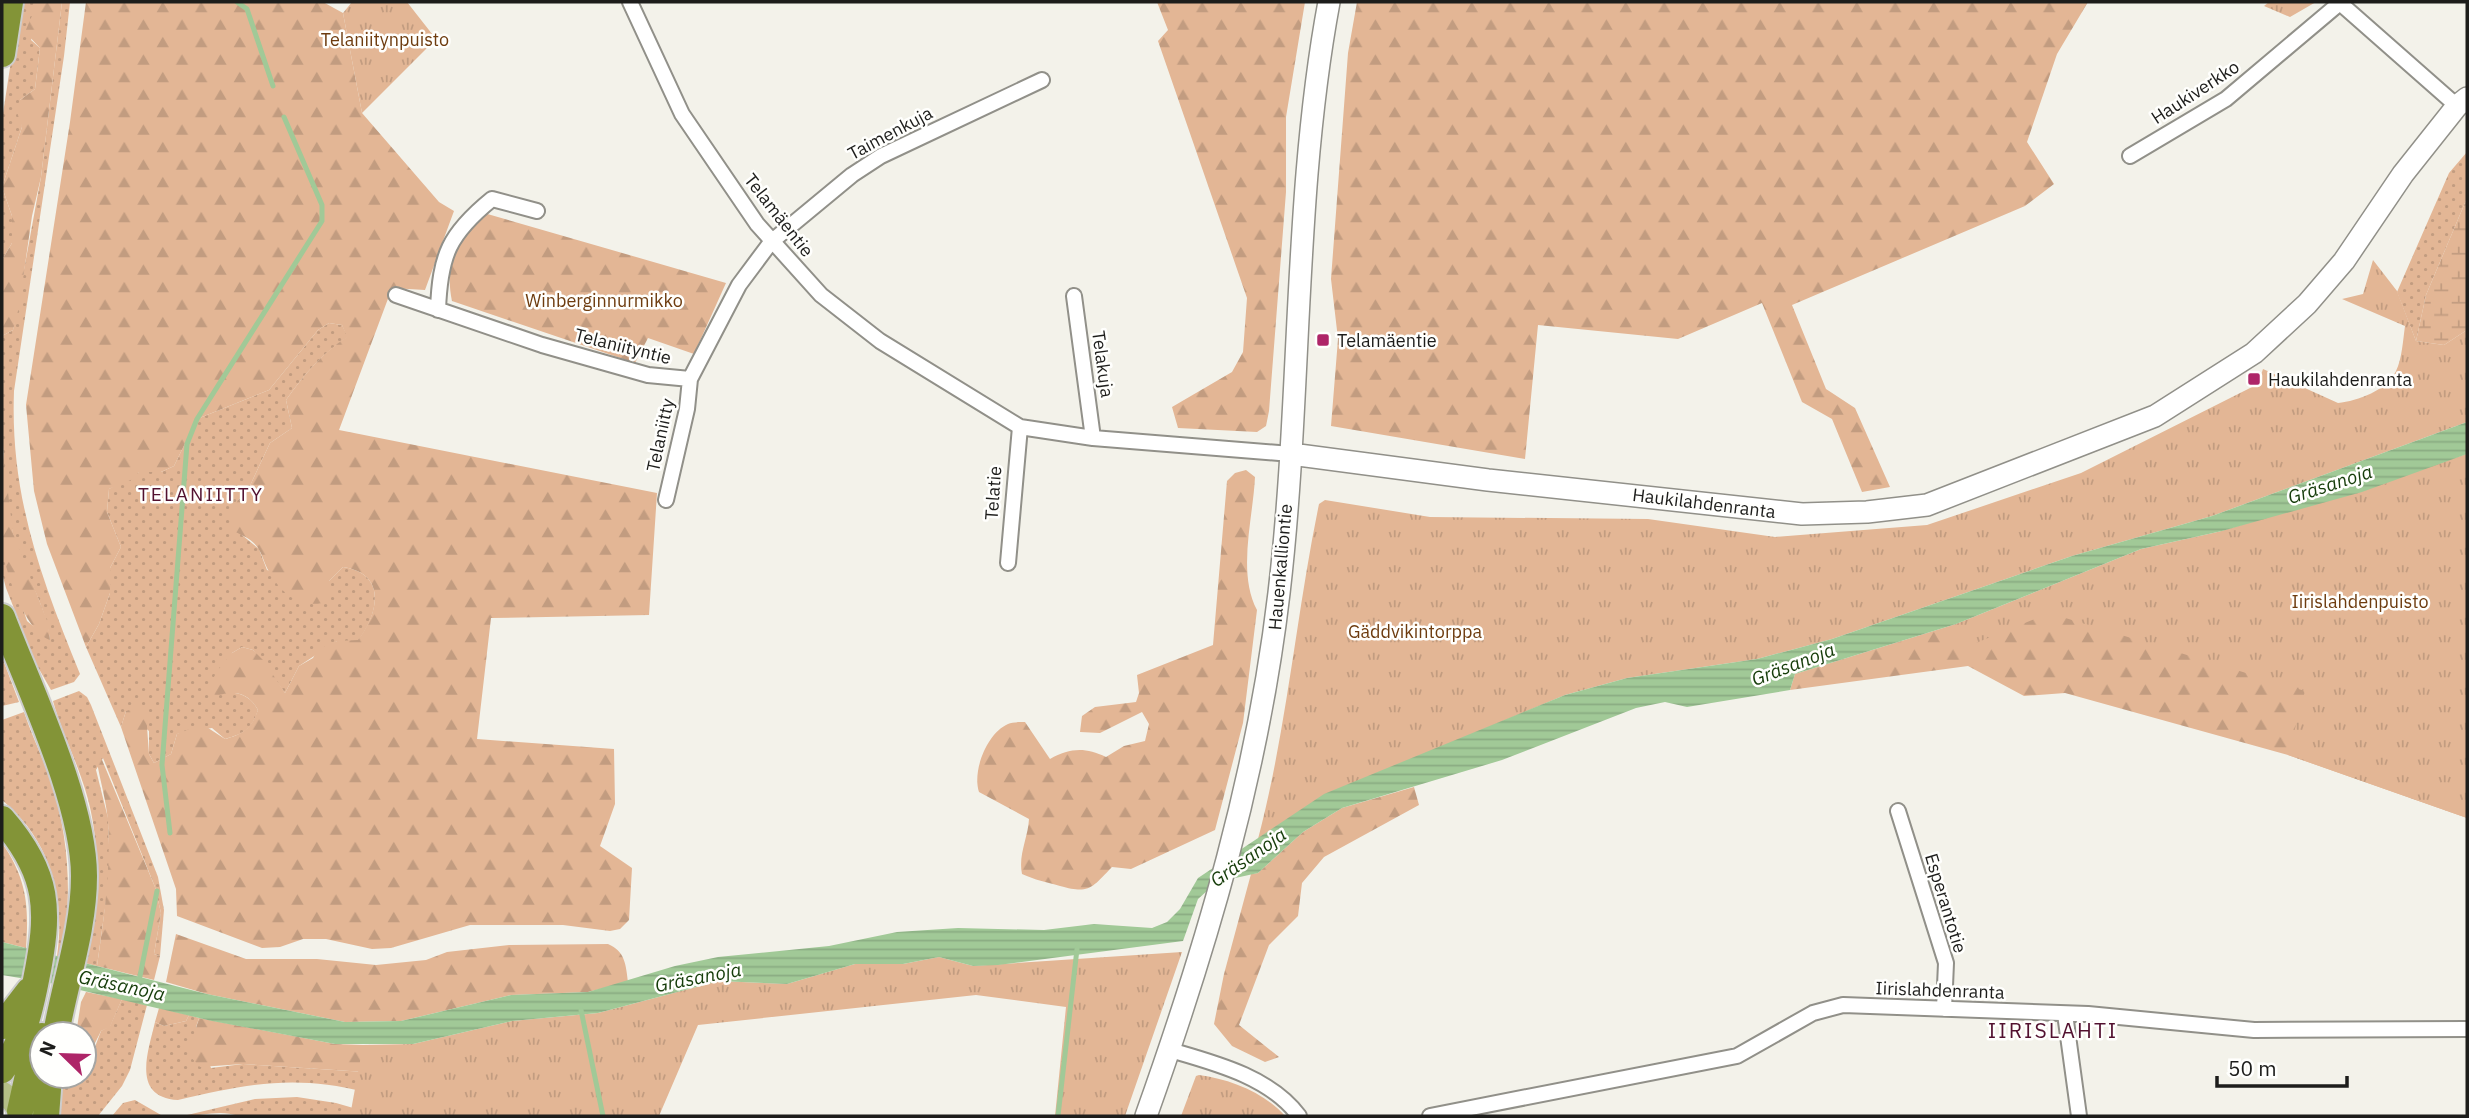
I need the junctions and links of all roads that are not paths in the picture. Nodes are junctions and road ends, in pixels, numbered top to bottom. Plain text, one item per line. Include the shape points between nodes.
1 (10, 2) edge
2 (630, 2) edge
3 (1329, 2) edge
4 (2340, 2) edge
5 (2, 54) edge
6 (1042, 80) dead end
7 (2462, 102) edge
8 (2130, 156) dead end
9 (537, 211) dead end
10 (771, 242) junction
11 (396, 295) dead end
12 (1074, 296) dead end
13 (438, 310) junction
14 (690, 379) junction
15 (1020, 427) junction
16 (1093, 438) junction
17 (1291, 453) junction
18 (666, 500) dead end
19 (1008, 563) dead end
20 (2, 617) edge
21 (1898, 811) dead end
22 (2, 819) edge
23 (36, 981) junction
24 (64, 995) junction
25 (1944, 1009) junction
26 (2065, 1014) junction
27 (50, 1020) edge
28 (59, 1020) edge
29 (2, 1026) edge
30 (2467, 1029) edge
31 (1170, 1050) junction
32 (2, 1070) edge
33 (28, 1072) edge
34 (48, 1090) edge
35 (15, 1107) edge
36 (46, 1116) edge
37 (1146, 1116) edge
38 (1298, 1116) edge
39 (1430, 1116) edge
40 (2079, 1116) edge

1 - 5 highway
2 - 10 street, Telamäentie via 682,114
3 - 17 street, Hauenkalliontie via 1312,116
4 - 7 street
4 - 8 street, Haukiverkko via 2226,99
6 - 10 street, Taimenkuja via 881,156
7 - 17 street, Haukilahdenranta via 2403,174 2344,261 2307,304 2254,353 2155,415 1927,505 1802,514
9 - 13 street via 492,199 456,232 445,254
10 - 14 street, Telaniityntie via 740,285
10 - 15 street, Telamäentie via 859,327
11 - 13 street, Telaniityntie
12 - 16 street, Telakuja
13 - 14 street, Telaniityntie via 648,375
14 - 18 street, Telaniitty
15 - 16 street, Telamäentie
15 - 19 street, Telatie
16 - 17 street, Telamäentie
17 - 31 street, Hauenkalliontie via 1272,652 1243,803 1203,952
20 - 24 highway via 78,830 84,875
21 - 25 street, Esperantotie via 1946,963
22 - 23 highway via 34,863 43,895 46,928
23 - 29 highway
23 - 32 highway via 33,1006
24 - 27 highway
24 - 28 highway
25 - 26 street, Iirislahdenranta
25 - 39 street, Iirislahdenranta via 1826,1009 1737,1056
26 - 30 street, Iirislahdenranta via 2254,1030
26 - 40 street
31 - 37 street, Hauenkalliontie
31 - 38 street via 1270,1088
33 - 35 highway
34 - 36 highway

